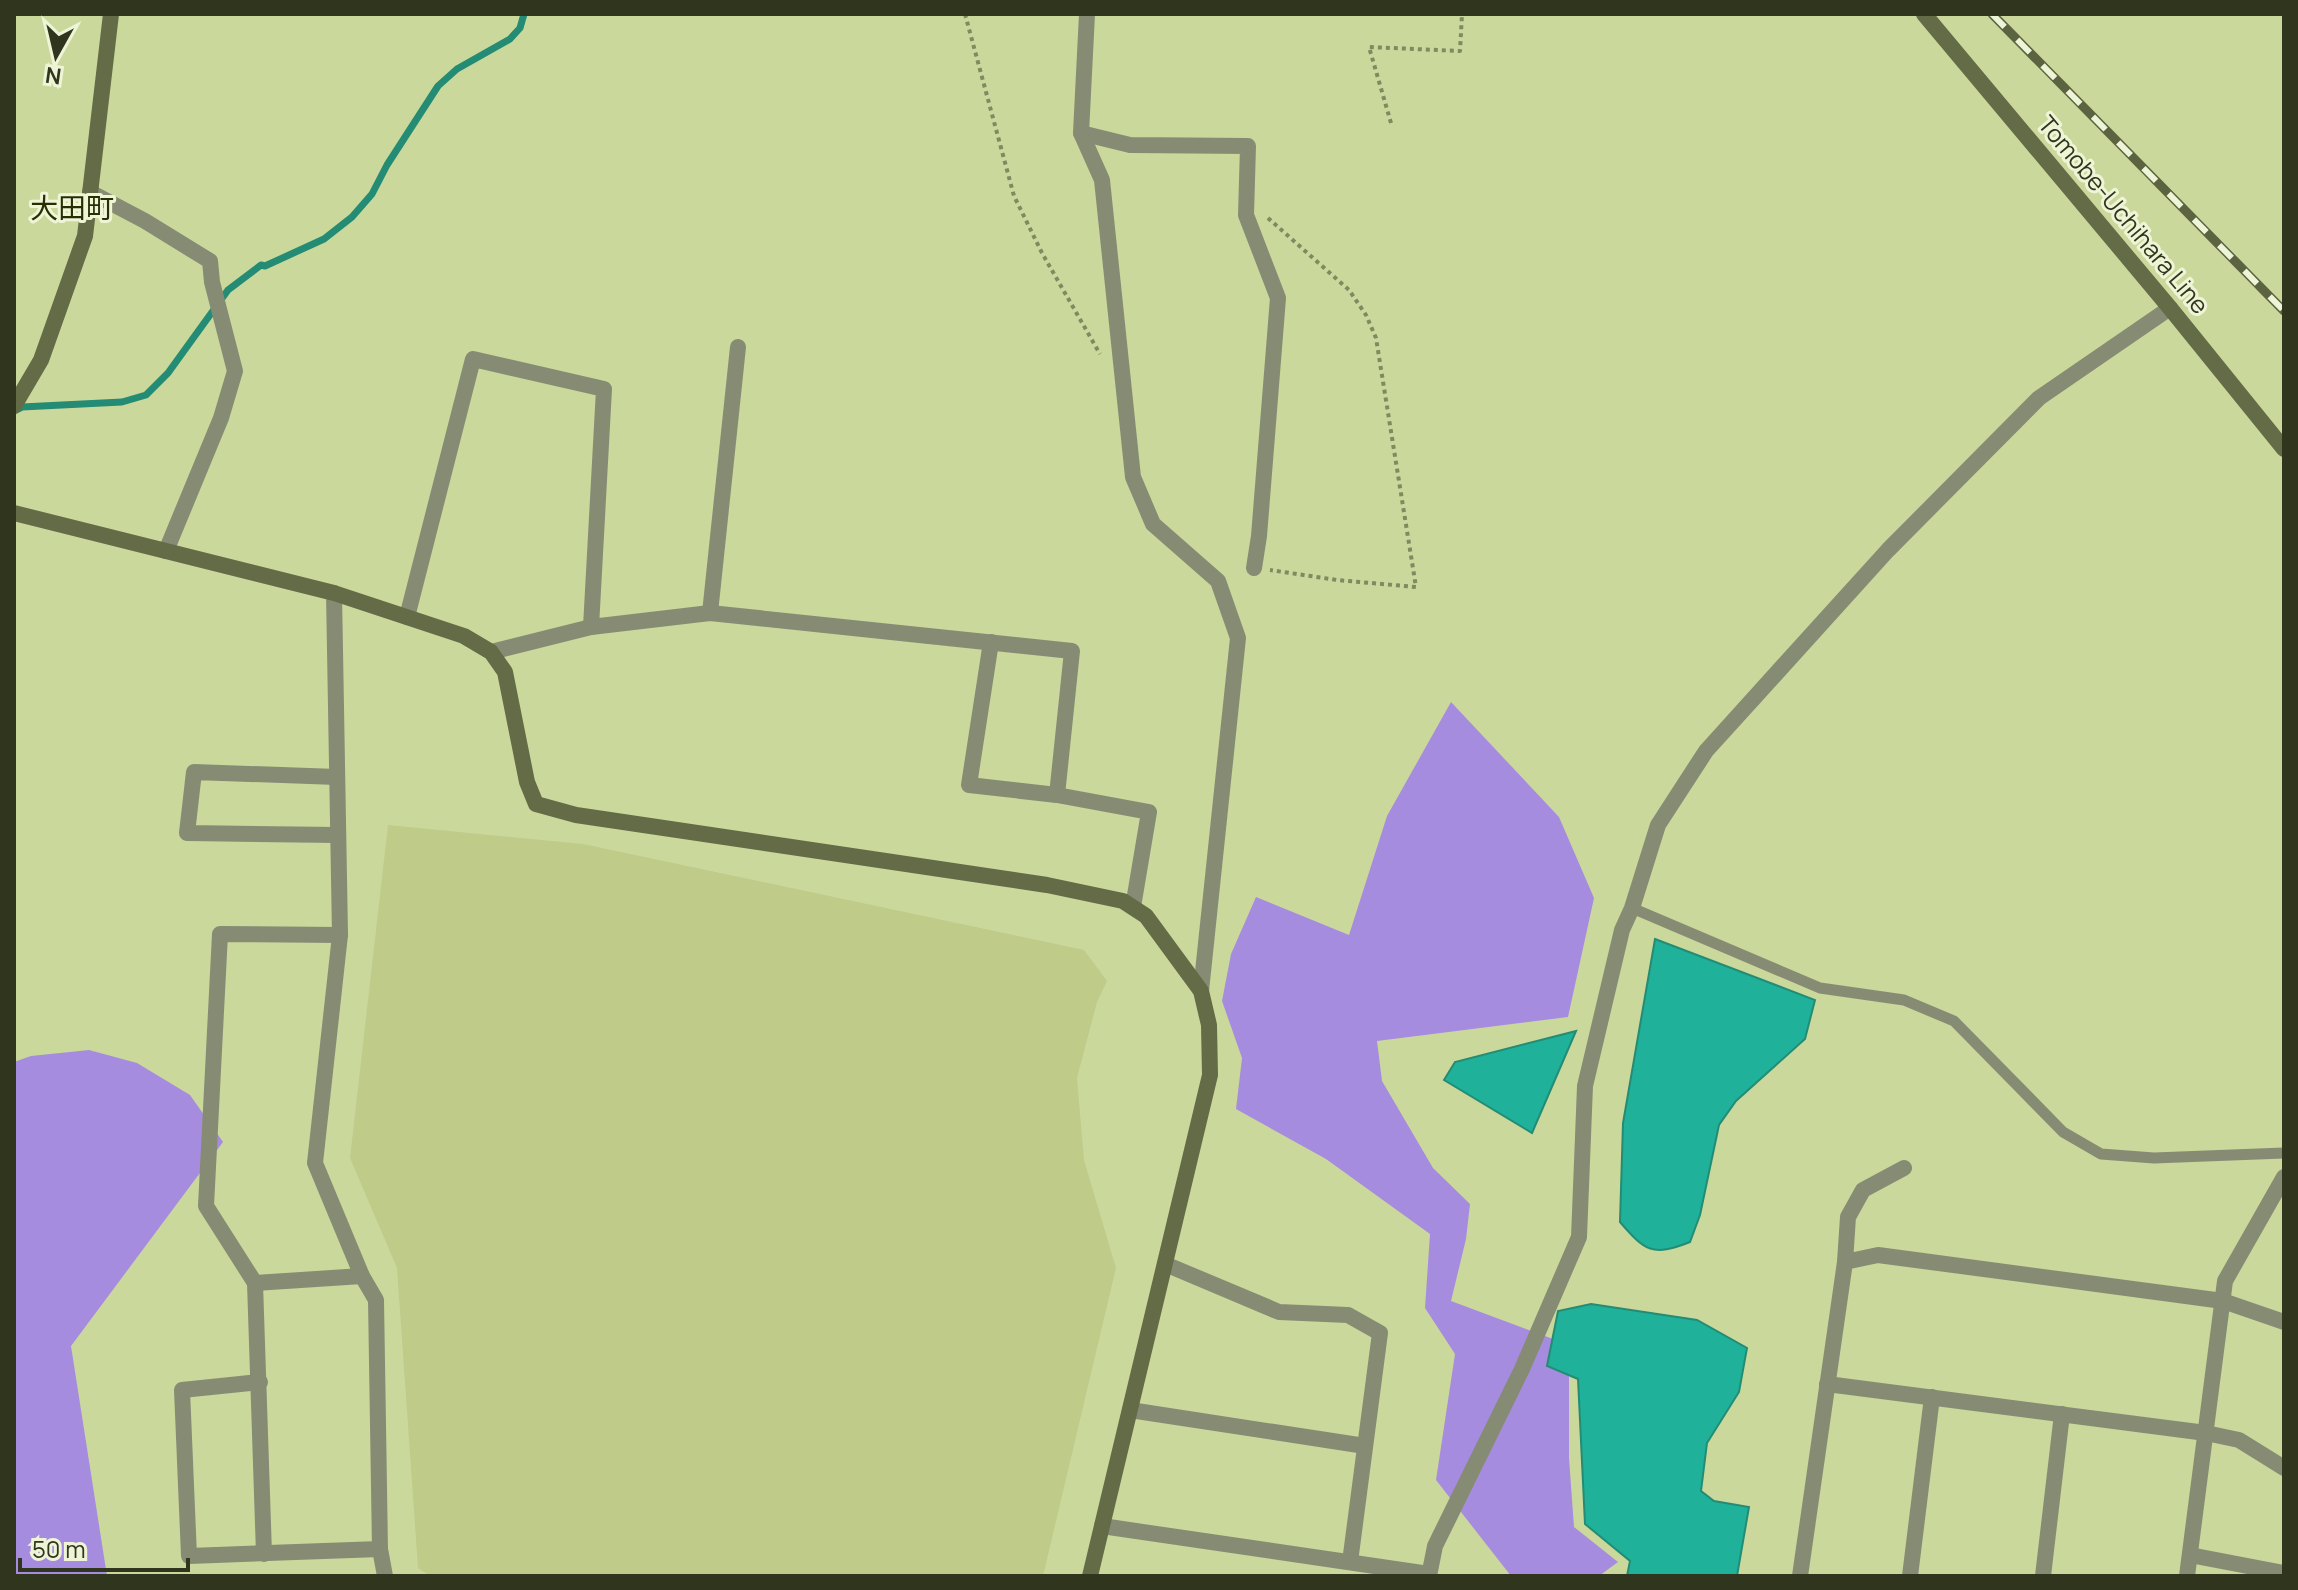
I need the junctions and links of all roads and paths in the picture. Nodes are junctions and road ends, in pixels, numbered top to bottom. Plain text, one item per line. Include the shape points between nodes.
1 (111, 14) edge
2 (965, 14) edge
3 (1087, 14) edge
4 (1462, 14) edge
5 (1924, 14) edge
6 (1391, 123) dead end
7 (1081, 133) junction
8 (90, 192) junction
9 (1246, 206) junction
10 (2170, 308) junction
11 (738, 347) dead end
12 (1105, 362) dead end
13 (14, 406) edge
14 (2284, 449) edge
15 (14, 513) edge
16 (166, 551) junction
17 (1254, 568) joint
18 (334, 593) junction
19 (710, 613) junction
20 (407, 617) junction
21 (591, 627) junction
22 (991, 642) junction
23 (491, 652) junction
24 (337, 777) junction
25 (1057, 795) junction
26 (338, 835) junction
27 (1133, 907) junction
28 (1632, 908) junction
29 (340, 935) junction
30 (1201, 991) junction
31 (2284, 1153) edge
32 (1904, 1168) dead end
33 (2284, 1177) edge
34 (1845, 1262) junction
35 (1165, 1264) junction
36 (362, 1276) junction
37 (255, 1283) junction
38 (2223, 1301) junction
39 (2284, 1322) edge
40 (260, 1382) junction
41 (1827, 1384) junction
42 (1932, 1397) junction
43 (1130, 1410) junction
44 (2062, 1414) junction
45 (2206, 1433) junction
46 (1365, 1446) junction
47 (2284, 1468) edge
48 (1102, 1526) junction
49 (380, 1549) junction
50 (264, 1554) junction
51 (2190, 1555) junction
52 (1350, 1562) junction
53 (2284, 1573) edge
54 (1429, 1575) edge
55 (385, 1576) edge
56 (1090, 1576) edge
57 (1800, 1576) edge
58 (1910, 1576) edge
59 (2043, 1576) edge
60 (2187, 1576) edge

1 - 8 street
2 - 12 path via 1014,196
3 - 7 street
4 - 6 path via 1460,51 1369,47
5 - 10 street, Tomobe-Uchihara Line
7 - 9 street via 1130,145 1248,146
7 - 30 street via 1102,180 1133,477 1153,524 1218,581 1238,638
8 - 13 street via 85,236 41,360
8 - 16 street via 210,261 235,371
9 - 17 street via 1278,298
9 - 17 path via 1260,212 1349,290 1366,315 1376,338 1416,587
10 - 14 street, Tomobe-Uchihara Line
10 - 28 street via 2039,398 1888,550 1706,751 1658,825
11 - 19 street
15 - 16 street
16 - 18 street
18 - 20 street
18 - 24 street
19 - 21 street
19 - 22 street
20 - 21 street via 473,359 604,389
20 - 23 street via 464,636
21 - 23 street
22 - 25 street via 1072,651
22 - 25 street via 969,785
23 - 27 street via 505,672 536,804 576,815 1047,885
24 - 26 street
24 - 26 street via 194,772 187,833
25 - 27 street via 1149,812
26 - 29 street
27 - 30 street via 1146,916
28 - 31 lane via 1820,988 1904,1000 1954,1021 2063,1132 2101,1154 2154,1158
28 - 54 street via 1622,930 1585,1086 1579,1237 1522,1369 1435,1546
29 - 36 street via 315,1163
29 - 37 street via 220,934 206,1206
30 - 35 street via 1209,1025 1210,1075
32 - 34 street via 1863,1190 1848,1217
33 - 38 street via 2225,1281
34 - 38 street via 1878,1255
34 - 41 street
35 - 43 street
35 - 46 street via 1279,1312 1348,1315 1380,1333
36 - 37 street
36 - 49 street via 376,1300
37 - 40 street
38 - 39 street
38 - 45 street
40 - 50 street
40 - 50 street via 182,1390 189,1556
41 - 42 street
41 - 57 street
42 - 44 street
42 - 58 street
43 - 46 street
43 - 48 street
44 - 45 street
44 - 59 street
45 - 47 street via 2239,1440
45 - 51 street
46 - 52 street
48 - 52 street
48 - 56 street
49 - 50 street
49 - 55 street
51 - 53 street
51 - 60 street
52 - 54 street

